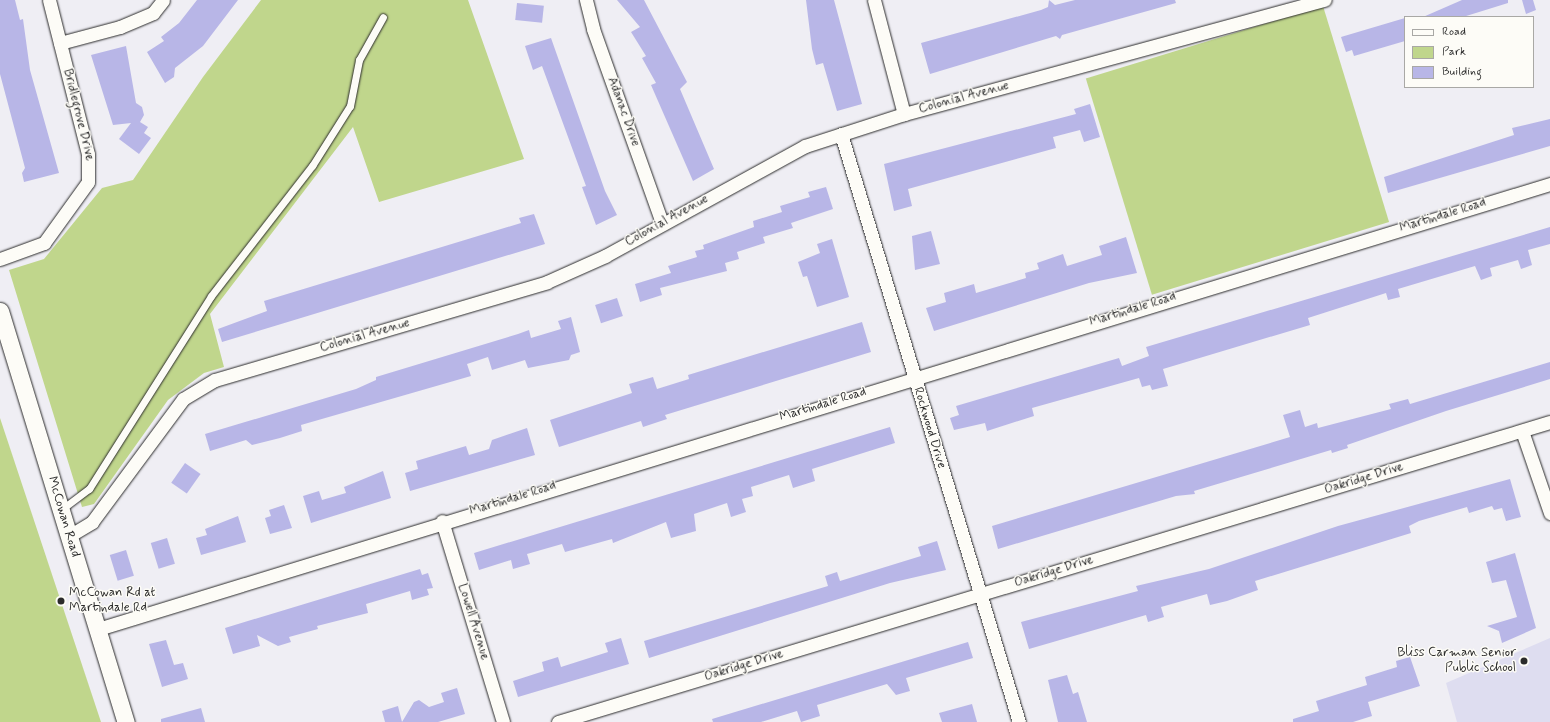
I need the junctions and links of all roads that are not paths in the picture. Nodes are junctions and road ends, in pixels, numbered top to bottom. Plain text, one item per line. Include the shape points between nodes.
1 (49, 0) edge
2 (163, 0) edge
3 (586, 0) edge
4 (874, 0) edge
5 (1325, 0) edge
6 (383, 17) dead end
7 (60, 42) junction
8 (904, 114) junction
9 (841, 134) junction
10 (1550, 184) edge
11 (662, 223) junction
12 (0, 259) edge
13 (0, 311) edge
14 (914, 377) junction
15 (1550, 422) edge
16 (1522, 431) junction
17 (61, 509) junction
18 (1550, 513) edge
19 (442, 521) junction
20 (69, 536) junction
21 (979, 595) junction
22 (98, 628) junction
23 (126, 722) edge
24 (503, 722) edge
25 (558, 722) edge
26 (1019, 722) edge

1 - 7 street, Bridlegrove Drive
2 - 7 street via 153,13 120,27
3 - 11 street, Adanac Drive via 593,29
4 - 8 street
5 - 8 street, Colonial Avenue
6 - 17 lane via 359,60 350,106 312,166 211,296 89,489
7 - 12 street, Bridlegrove Drive via 88,154 88,182 44,243
8 - 9 street, Colonial Avenue
9 - 11 street, Colonial Avenue via 805,146
9 - 14 street, Rockwood Drive
10 - 14 street, Martindale Road
11 - 20 street, Colonial Avenue via 548,282 215,380 197,389 170,414 92,522
13 - 17 street, McCowan Road
14 - 19 street, Martindale Road
14 - 21 street, Rockwood Drive
15 - 16 street, Oakridge Drive
16 - 18 street
16 - 21 street, Oakridge Drive
17 - 20 street, McCowan Road
19 - 22 street, Martindale Road
19 - 24 street, Lowell Avenue
20 - 22 street, McCowan Road
21 - 25 street, Oakridge Drive
21 - 26 street, Rockwood Drive
22 - 23 street, McCowan Road

